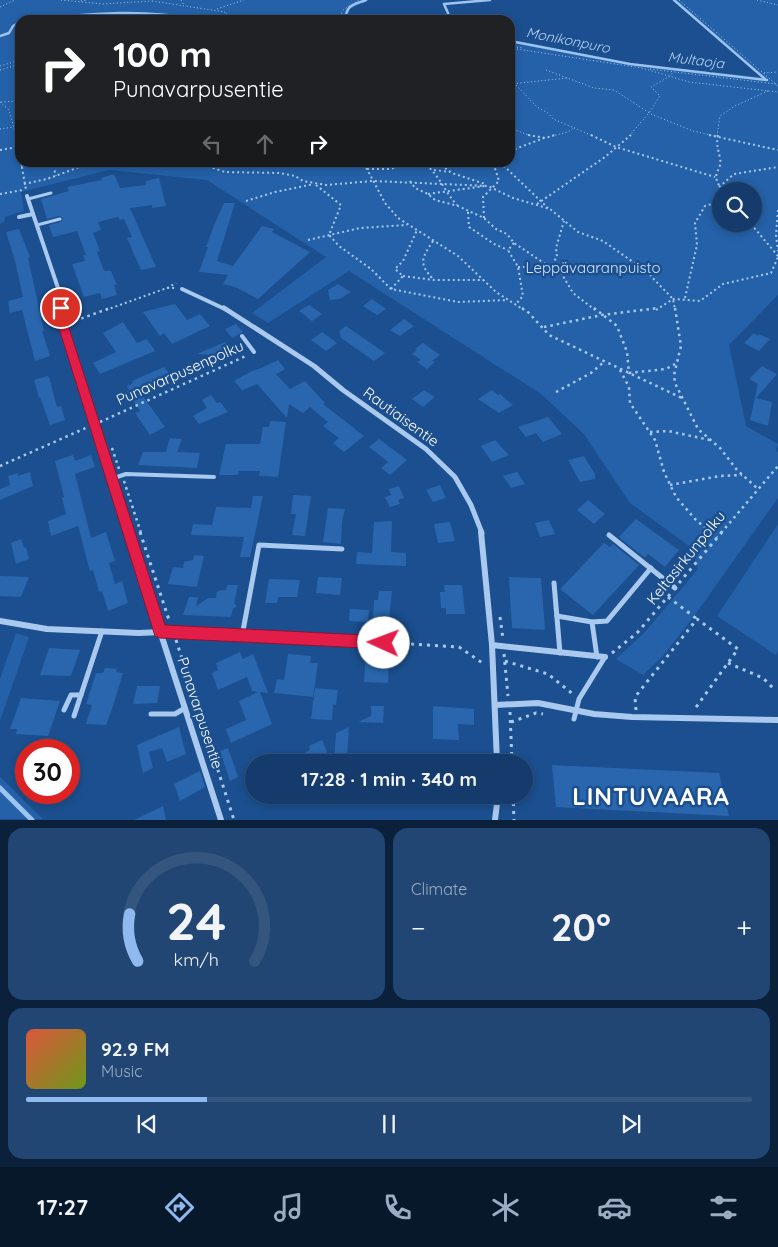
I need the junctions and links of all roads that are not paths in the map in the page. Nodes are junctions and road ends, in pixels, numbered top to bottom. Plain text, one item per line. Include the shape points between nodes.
1 (51, 193) dead end
2 (28, 198) joint
3 (33, 214) junction
4 (19, 217) dead end
5 (60, 219) dead end
6 (37, 225) junction
7 (182, 289) road end
8 (242, 336) dead end
9 (254, 352) road end
10 (214, 477) dead end
11 (111, 479) junction
12 (608, 535) dead end
13 (342, 549) dead end
14 (651, 568) junction
15 (554, 583) dead end
16 (675, 588) road end
17 (557, 616) junction
18 (0, 621) edge
19 (592, 622) junction
20 (102, 631) junction
21 (160, 631) junction
22 (242, 636) junction
23 (402, 643) road end
24 (492, 645) junction
25 (560, 653) junction
26 (597, 656) junction
27 (605, 657) joint
28 (81, 695) junction
29 (495, 705) junction
30 (185, 708) junction
31 (64, 710) dead end
32 (576, 710) junction
33 (151, 714) dead end
34 (74, 716) dead end
35 (574, 720) dead end
36 (778, 720) edge
37 (497, 754) edge
38 (497, 804) edge
39 (221, 820) edge
40 (495, 820) edge

1 - 2 lane
2 - 3 street, Punavarpusentie
3 - 4 street
3 - 6 street, Punavarpusentie
5 - 6 lane
6 - 11 street, Punavarpusentie via 59,291 63,325
7 - 24 street, Rautiaisentie via 230,311 314,366 426,449 455,477 482,534
8 - 9 lane
10 - 11 lane via 122,475
11 - 21 street, Punavarpusentie
12 - 14 lane
13 - 22 lane via 259,545
14 - 16 lane
14 - 19 lane via 607,621
15 - 17 lane
17 - 19 lane
17 - 25 lane
18 - 20 street via 47,629
19 - 26 lane
20 - 21 street
20 - 28 lane
21 - 22 street
21 - 30 street, Punavarpusentie
22 - 23 street
24 - 25 street
24 - 29 street, Rautiaisentie
25 - 26 street
26 - 27 street
27 - 32 lane via 579,699
28 - 31 lane via 71,695
28 - 34 lane
29 - 32 street via 538,703
29 - 37 street, Rautiaisentie
30 - 33 lane via 174,714
30 - 39 street, Punavarpusentie
32 - 35 lane
32 - 36 street via 636,717
38 - 40 street

